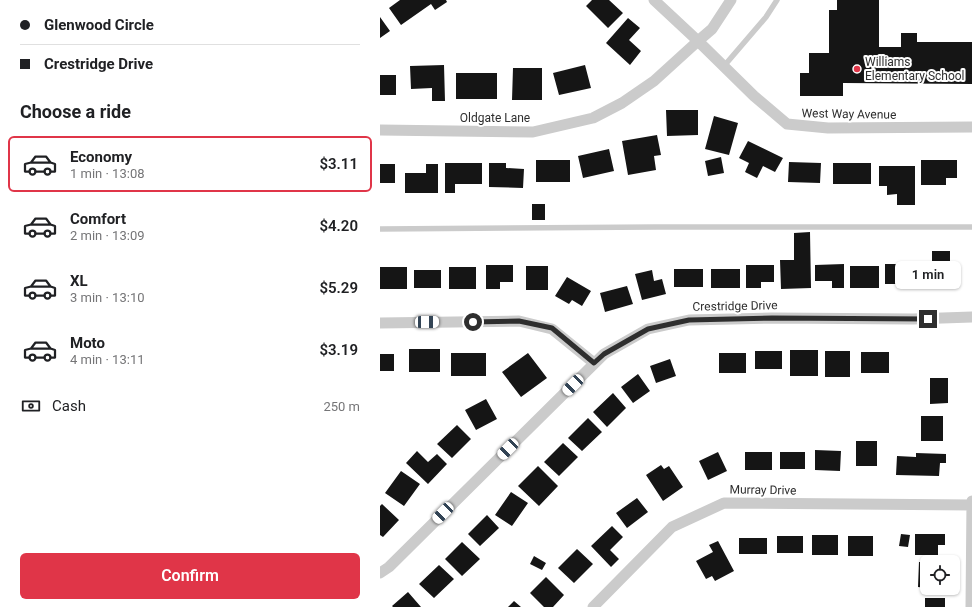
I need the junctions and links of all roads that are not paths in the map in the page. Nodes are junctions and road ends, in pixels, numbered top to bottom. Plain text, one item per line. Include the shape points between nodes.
1 (654, 0) edge
2 (731, 0) edge
3 (777, 0) edge
4 (698, 41) junction
5 (724, 66) junction
6 (972, 127) edge
7 (380, 130) edge
8 (972, 227) edge
9 (380, 229) edge
10 (972, 317) edge
11 (380, 323) edge
12 (594, 363) junction
13 (972, 501) edge
14 (972, 505) edge
15 (380, 573) edge
16 (594, 607) edge
17 (971, 607) edge

1 - 4 street, West Way Avenue
2 - 4 street, Oldgate Lane via 712,29
3 - 5 lane via 766,17
4 - 5 street, West Way Avenue
4 - 7 street, Oldgate Lane via 654,81 622,103 593,118 533,132
5 - 6 street, West Way Avenue via 754,96 788,124 828,128
8 - 9 lane
10 - 12 street, Crestridge Drive via 689,320 648,329 604,354
11 - 12 street via 519,321 552,328
12 - 15 street, Crestridge Drive via 389,567
13 - 14 street
14 - 16 street, Murray Drive via 724,503 672,527
14 - 17 street

